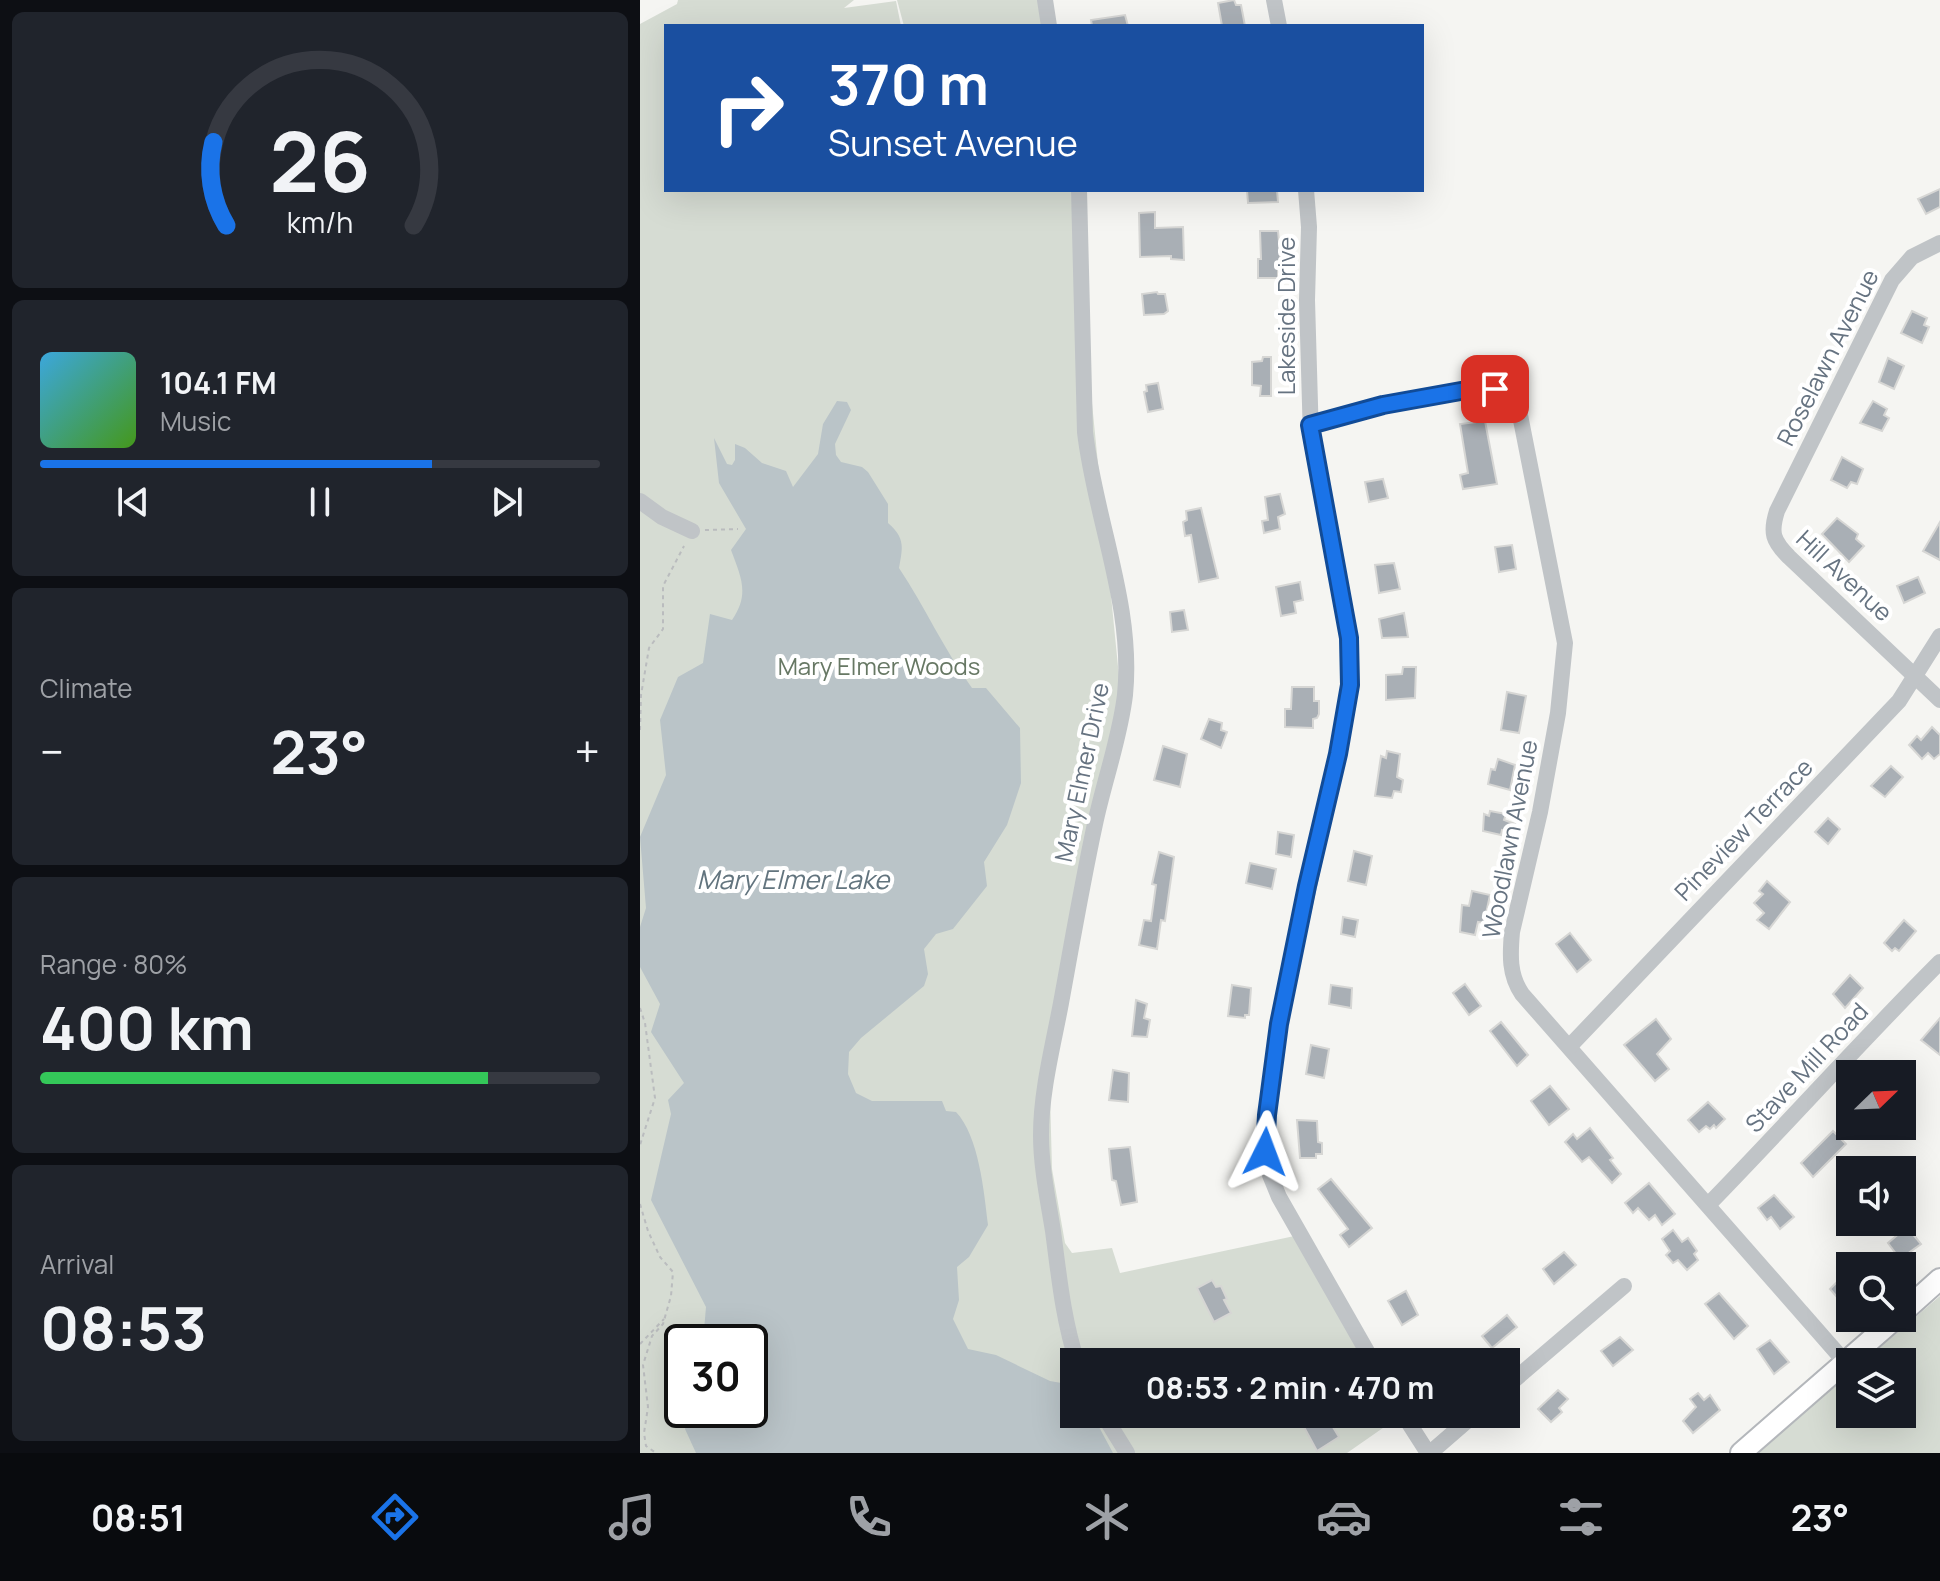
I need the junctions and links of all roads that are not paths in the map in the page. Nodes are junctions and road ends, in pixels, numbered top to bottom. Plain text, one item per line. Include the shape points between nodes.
1 (1045, 0) edge
2 (1274, 0) edge
3 (1049, 24) edge
4 (1279, 24) edge
5 (1079, 192) edge
6 (1306, 192) edge
7 (1940, 243) edge
8 (1310, 425) junction
9 (1798, 468) joint
10 (640, 501) edge
11 (692, 531) road end
12 (1940, 636) edge
13 (1917, 677) junction
14 (1940, 700) edge
15 (1940, 962) edge
16 (1569, 1047) junction
17 (1708, 1205) junction
18 (1940, 1279) edge
19 (1624, 1286) dead end
20 (1916, 1300) edge
21 (1880, 1332) edge
22 (1072, 1348) edge
23 (1365, 1348) edge
24 (1861, 1348) edge
25 (1836, 1352) edge
26 (1836, 1370) edge
27 (1520, 1375) edge
28 (1112, 1428) edge
29 (1412, 1428) edge
30 (1458, 1428) edge
31 (1127, 1453) edge
32 (1429, 1453) edge
33 (1741, 1453) edge

1 - 3 street
2 - 4 street
5 - 22 street, Mary Elmer Drive via 1085,432 1118,599 1126,679 1075,916 1041,1134
6 - 8 street, Lakeside Drive
7 - 9 street, Roselawn Avenue via 1912,257 1892,280
8 - 16 street, Woodlawn Avenue via 1483,387 1503,391 1514,400 1565,643 1558,713 1512,932 1511,965 1517,986
8 - 23 street, Lakeside Drive via 1349,638 1350,685 1279,1024 1265,1152 1279,1197
9 - 13 street, Hill Avenue via 1777,511 1774,540
10 - 11 street
12 - 13 street, Pineview Terrace
13 - 14 street, Hill Avenue
13 - 16 street, Pineview Terrace
15 - 17 street, Stave Mill Road
16 - 17 street, Woodlawn Avenue
17 - 25 street, Woodlawn Avenue
18 - 20 main road
19 - 27 street
21 - 24 main road
26 - 33 main road
28 - 31 street
29 - 32 street
30 - 32 street

